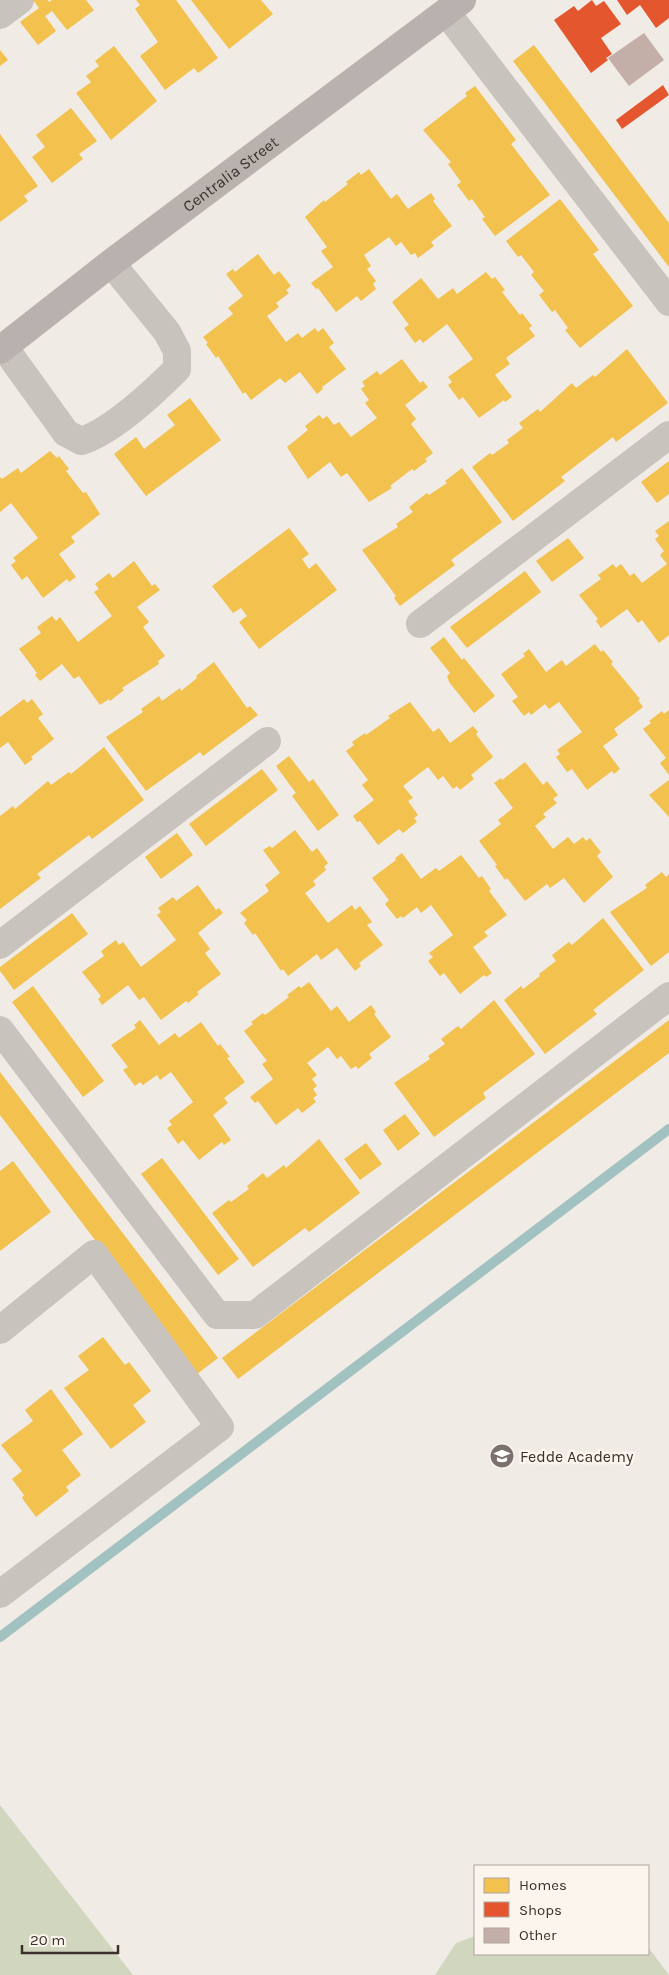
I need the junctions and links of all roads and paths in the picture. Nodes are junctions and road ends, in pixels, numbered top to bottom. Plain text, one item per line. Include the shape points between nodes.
1 (20, 0) edge
2 (454, 6) edge
3 (0, 15) edge
4 (111, 263) junction
5 (669, 302) edge
6 (2, 348) edge
7 (669, 435) edge
8 (420, 624) dead end
9 (267, 742) dead end
10 (0, 945) edge
11 (669, 996) edge
12 (0, 1030) edge
13 (0, 1330) edge
14 (0, 1594) edge

1 - 3 street
2 - 4 main road, Centralia Street
2 - 5 street
4 - 6 main road, Centralia Street
4 - 6 street via 167,332 177,351 176,369 97,436 81,441 66,433
7 - 8 street
9 - 10 street
11 - 12 street via 255,1315 217,1315
13 - 14 street via 94,1254 220,1427

